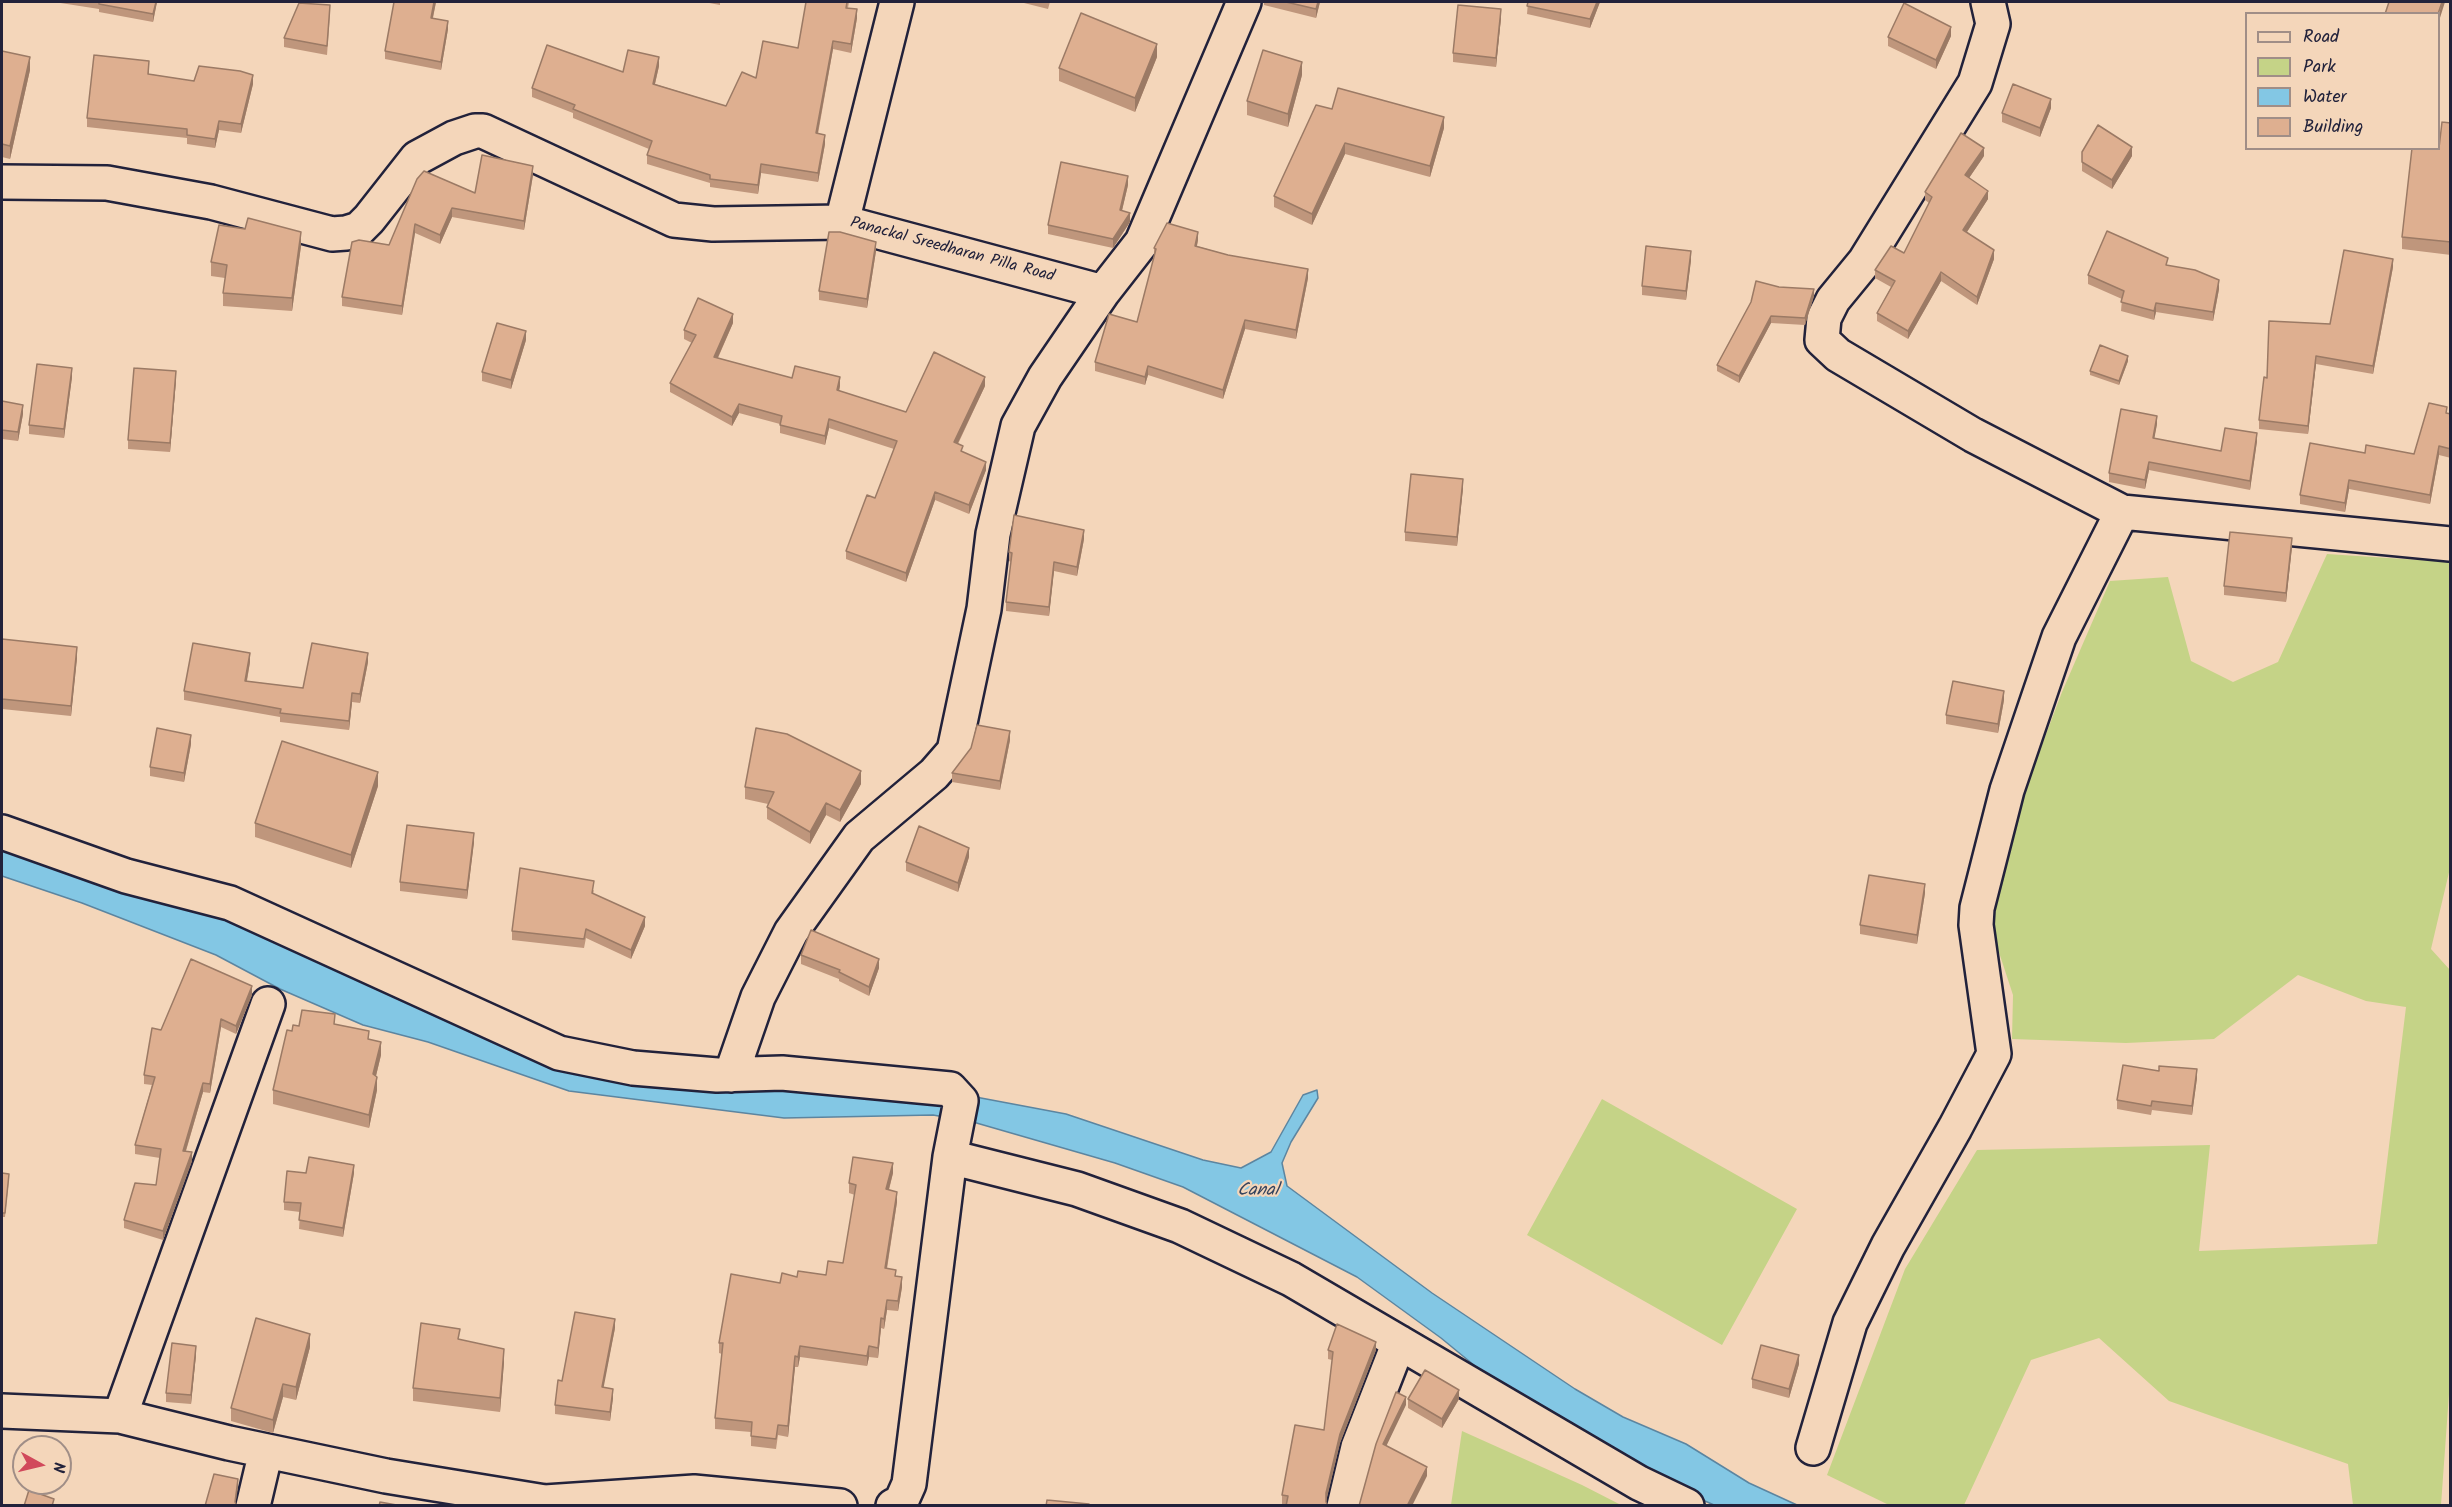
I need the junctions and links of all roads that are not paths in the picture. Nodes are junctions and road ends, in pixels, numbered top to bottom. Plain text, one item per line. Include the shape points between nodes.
1 (897, 2) edge
2 (1244, 2) edge
3 (1988, 2) edge
4 (2, 182) edge
5 (842, 222) junction
6 (1103, 292) junction
7 (2122, 512) junction
8 (2451, 544) edge
9 (2, 832) edge
10 (268, 1004) dead end
11 (731, 1074) junction
12 (952, 1145) junction
13 (1399, 1342) junction
14 (2, 1411) edge
15 (120, 1416) junction
16 (1813, 1449) dead end
17 (266, 1451) junction
18 (253, 1506) edge
19 (840, 1506) edge
20 (893, 1506) edge
21 (1344, 1506) edge
22 (1687, 1506) edge

1 - 5 street
2 - 6 street via 1142,242
3 - 7 street via 1993,24 1975,83 1865,261 1833,300 1824,318 1822,340 1838,355 1973,435
4 - 5 street, Panackal Sreedharan Pilla Road via 107,183 211,202 332,234 346,233 359,229 369,219 417,158 475,131 492,134 674,220 713,224
5 - 6 street, Panackal Sreedharan Pilla Road
6 - 11 street via 1045,376 1018,426 993,534 984,609 954,751 934,774 859,837 791,932 758,997
7 - 8 street
7 - 16 street via 2059,637 2007,790 1977,908 1994,1054 1850,1323
9 - 11 street via 126,876 230,903 559,1053 633,1068
10 - 15 street
11 - 12 street via 782,1073 950,1089 962,1101
12 - 13 street via 1180,1226 1291,1279
12 - 20 street via 909,1484 901,1502
13 - 21 street via 1358,1447
13 - 22 street via 1639,1484
14 - 15 street
15 - 17 street
17 - 18 street
17 - 19 street via 386,1476 545,1502 694,1492

